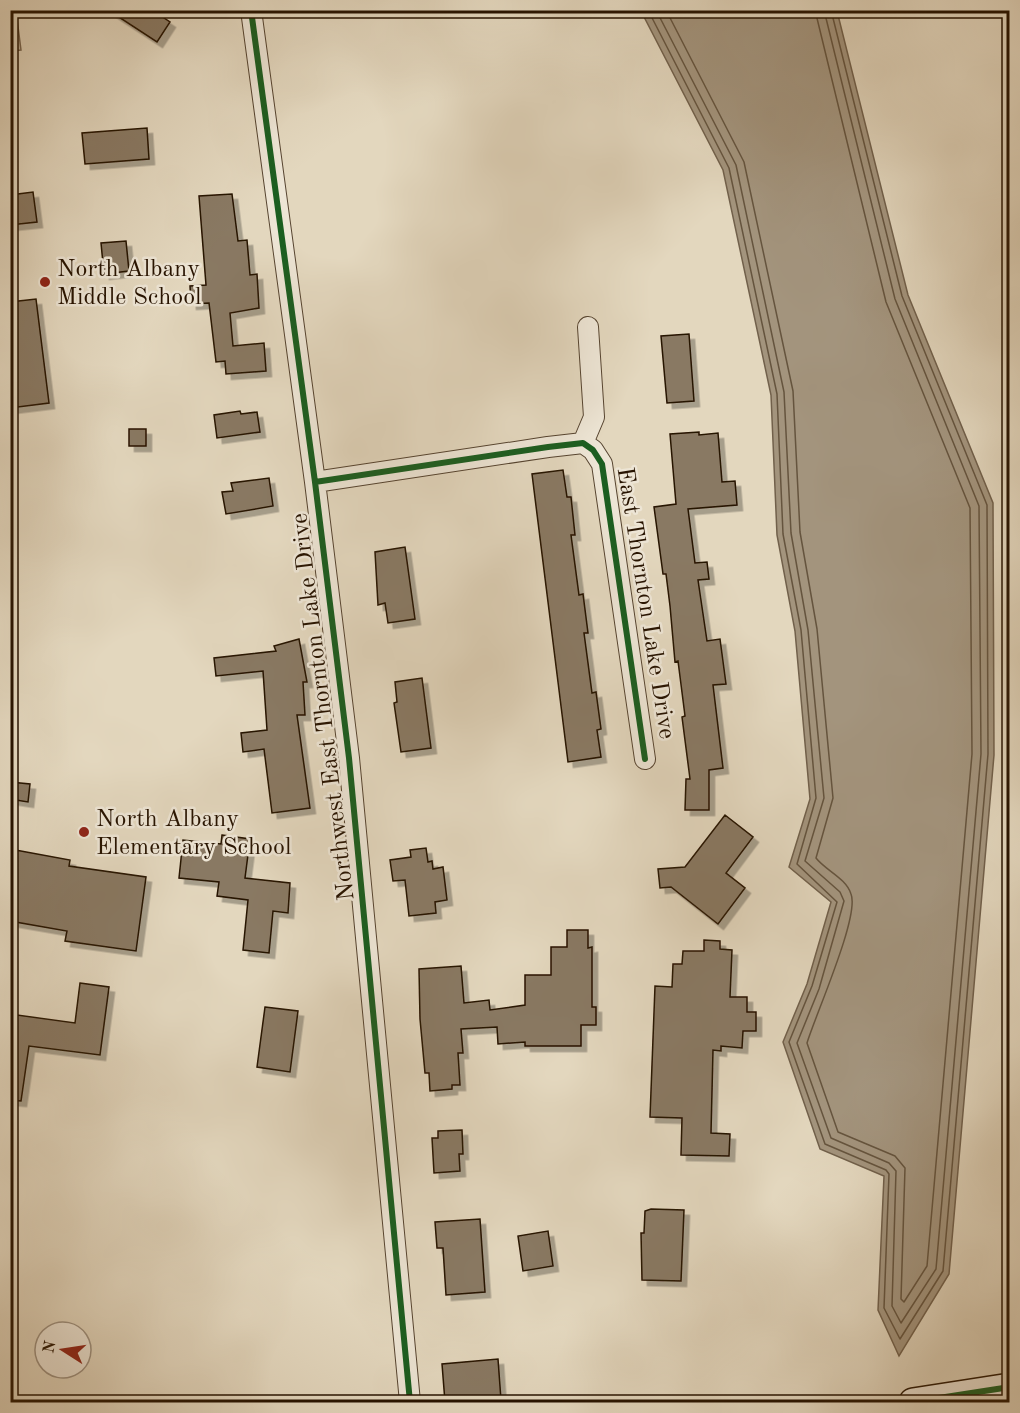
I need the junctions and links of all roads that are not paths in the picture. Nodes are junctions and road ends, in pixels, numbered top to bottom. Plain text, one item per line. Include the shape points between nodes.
1 (251, 10) edge
2 (588, 327) dead end
3 (583, 443) junction
4 (315, 482) junction
5 (645, 759) dead end
6 (1010, 1387) edge
7 (410, 1402) edge
8 (913, 1402) edge

1 - 4 street, Northwest East Thornton Lake Drive
2 - 3 street via 594,417
3 - 4 street
3 - 5 street, East Thornton Lake Drive via 602,464
4 - 7 street, Northwest East Thornton Lake Drive via 349,758
6 - 8 main road

